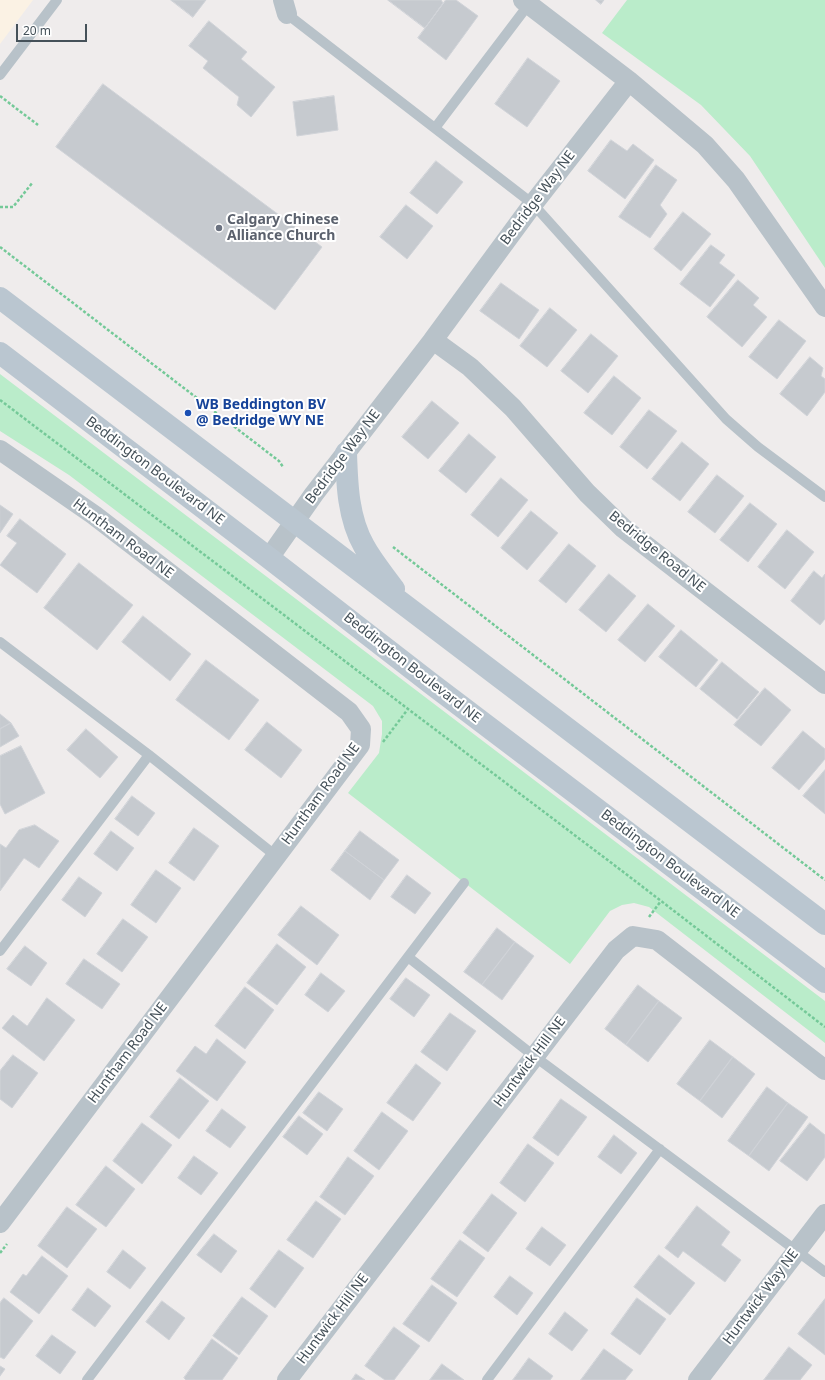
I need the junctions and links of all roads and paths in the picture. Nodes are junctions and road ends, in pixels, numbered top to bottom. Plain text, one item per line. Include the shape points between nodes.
1 (57, 0) edge
2 (526, 2) edge
3 (285, 7) edge
4 (0, 75) edge
5 (629, 81) junction
6 (0, 96) edge
7 (38, 125) dead end
8 (434, 128) junction
9 (33, 182) dead end
10 (532, 204) junction
11 (0, 207) edge
12 (0, 247) edge
13 (0, 298) edge
14 (825, 307) edge
15 (433, 340) junction
16 (0, 353) edge
17 (0, 400) edge
18 (0, 450) edge
19 (346, 453) junction
20 (283, 467) dead end
21 (825, 497) edge
22 (295, 522) junction
23 (388, 543) dead end
24 (269, 558) junction
25 (406, 606) junction
26 (0, 642) edge
27 (825, 684) edge
28 (149, 755) junction
29 (276, 856) junction
30 (825, 880) edge
31 (464, 883) dead end
32 (825, 924) edge
33 (0, 951) edge
34 (408, 957) junction
35 (825, 982) edge
36 (825, 1027) edge
37 (534, 1056) junction
38 (825, 1070) edge
39 (660, 1149) junction
40 (825, 1214) edge
41 (0, 1223) edge
42 (797, 1250) junction
43 (825, 1272) edge
44 (87, 1380) edge
45 (287, 1380) edge
46 (487, 1380) edge
47 (698, 1380) edge

1 - 4 lane
2 - 5 street
2 - 8 lane
3 - 8 lane
5 - 10 street, Bedridge Way NE
5 - 14 street via 706,145 736,180
6 - 7 path
8 - 10 lane
9 - 11 path via 13,207
10 - 15 street, Bedridge Way NE
10 - 21 lane via 726,418 758,447
12 - 20 path via 279,460
13 - 22 main road
15 - 19 street, Bedridge Way NE
15 - 27 street, Bedridge Road NE via 470,366 513,408 587,493 623,528
16 - 24 main road, Beddington Boulevard NE
17 - 36 path
18 - 29 street, Huntham Road NE via 106,524 349,712 361,729 360,745
19 - 22 street, Bedridge Way NE
19 - 25 main road via 347,484 354,525 364,546
22 - 24 street, Bedridge Way NE
22 - 25 main road
23 - 30 path
24 - 35 main road, Beddington Boulevard NE
25 - 32 main road
26 - 28 lane
28 - 29 lane
28 - 33 lane
29 - 41 street, Huntham Road NE
31 - 34 lane
34 - 37 lane
34 - 44 lane
37 - 38 street, Huntwick Hill NE via 616,950 633,936 657,940
37 - 39 lane
37 - 45 street, Huntwick Hill NE
39 - 42 lane
39 - 46 lane
40 - 42 street, Huntwick Way NE
42 - 43 lane
42 - 47 street, Huntwick Way NE

